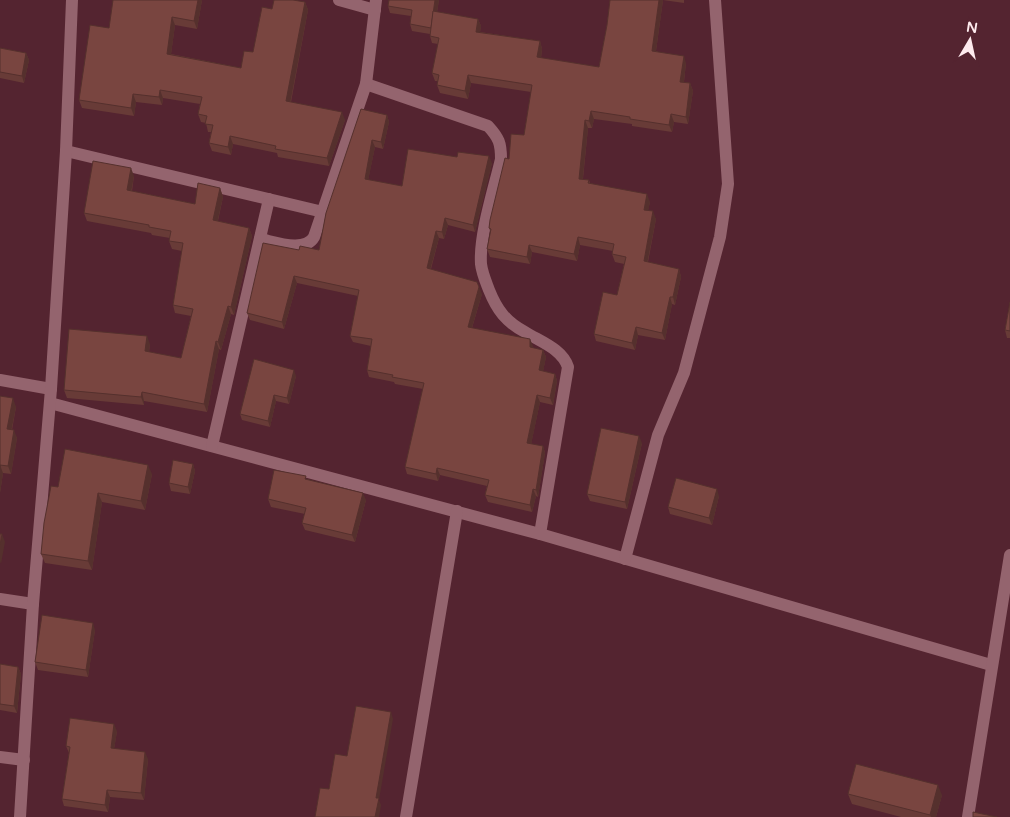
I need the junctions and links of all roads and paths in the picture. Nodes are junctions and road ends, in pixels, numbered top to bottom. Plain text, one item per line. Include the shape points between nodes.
1 (72, 0) edge
2 (339, 0) edge
3 (715, 0) edge
4 (376, 5) edge
5 (366, 84) junction
6 (66, 151) junction
7 (269, 199) junction
8 (323, 212) junction
9 (260, 239) junction
10 (0, 380) edge
11 (51, 389) junction
12 (50, 403) junction
13 (212, 446) junction
14 (457, 511) junction
15 (540, 534) junction
16 (1010, 555) edge
17 (625, 559) junction
18 (0, 599) edge
19 (33, 604) junction
20 (991, 664) junction
21 (0, 757) edge
22 (24, 760) junction
23 (20, 817) edge
24 (406, 817) edge
25 (968, 817) edge

1 - 6 street
2 - 4 street
3 - 17 street via 728,184 720,237 684,373 658,435
4 - 5 street
5 - 8 street
5 - 15 street via 488,126 498,137 501,159 482,238 481,266 502,316 516,328 556,350 565,358 568,368
6 - 7 street
6 - 11 street
7 - 8 street
7 - 9 street
8 - 9 street via 312,242 307,245
9 - 13 street
10 - 11 street
11 - 12 street
12 - 13 street
12 - 19 street
13 - 14 street
14 - 15 street
14 - 24 street
15 - 17 street
16 - 20 street
17 - 20 street
18 - 19 street
19 - 22 street
20 - 25 street
21 - 22 street
22 - 23 street

